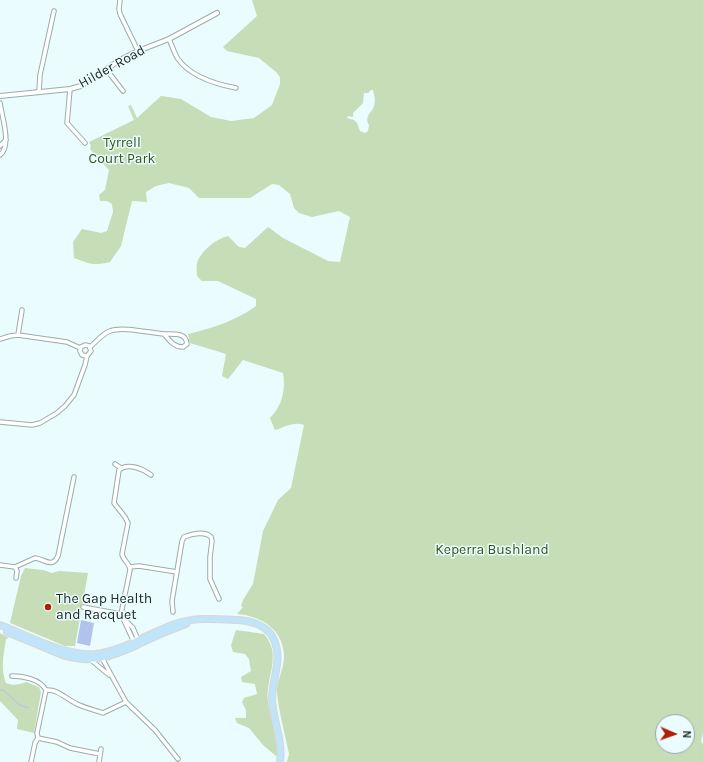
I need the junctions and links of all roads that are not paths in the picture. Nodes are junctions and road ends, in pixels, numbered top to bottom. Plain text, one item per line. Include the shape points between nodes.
1 (120, 0) edge
2 (54, 11) dead end
3 (217, 13) dead end
4 (169, 39) junction
5 (138, 51) junction
6 (106, 69) junction
7 (236, 88) dead end
8 (70, 89) junction
9 (39, 91) junction
10 (123, 92) dead end
11 (0, 96) edge
12 (0, 103) edge
13 (6, 140) junction
14 (85, 143) dead end
15 (0, 146) edge
16 (0, 155) edge
17 (22, 310) dead end
18 (164, 334) junction
19 (18, 335) junction
20 (0, 339) edge
21 (90, 347) junction
22 (80, 348) junction
23 (86, 356) junction
24 (0, 422) edge
25 (115, 464) dead end
26 (121, 468) junction
27 (151, 475) dead end
28 (74, 477) dead end
29 (0, 564) edge
30 (15, 567) junction
31 (130, 567) junction
32 (177, 572) junction
33 (16, 578) dead end
34 (219, 599) dead end
35 (83, 607) dead end
36 (173, 612) dead end
37 (122, 616) junction
38 (0, 625) edge
39 (0, 628) edge
40 (136, 642) junction
41 (101, 656) junction
42 (90, 660) junction
43 (12, 676) dead end
44 (112, 678) junction
45 (46, 690) junction
46 (126, 702) junction
47 (38, 738) junction
48 (101, 749) dead end
49 (100, 754) junction
50 (178, 759) dead end
51 (31, 762) edge
52 (99, 762) edge
53 (280, 762) edge

1 - 5 street via 120,14
2 - 9 street
3 - 4 street, Hilder Road
4 - 5 street, Hilder Road
4 - 7 street via 185,66 207,80
5 - 6 street, Hilder Road
6 - 8 street, Hilder Road via 81,86
6 - 10 street
8 - 9 street, Hilder Road
8 - 14 street via 67,122
9 - 11 street, Hilder Road
12 - 13 street
13 - 15 street
13 - 16 street via 5,149
17 - 19 street
18 - 18 street via 183,336 187,344 177,347
18 - 21 street via 110,331
19 - 20 street
19 - 22 street via 67,342
21 - 22 street via 85,345
21 - 23 street via 90,352
22 - 23 street via 81,354
23 - 24 street via 74,395 57,413 32,425
25 - 26 street
26 - 27 street via 139,468
26 - 31 street via 114,503 127,520 122,557
28 - 30 street via 56,560 50,563 35,558
29 - 30 street
30 - 33 street
31 - 32 street
31 - 37 street
32 - 34 street via 184,537 209,534 212,539 210,579
32 - 36 street via 172,601
35 - 37 street
37 - 40 street
38 - 41 main road via 69,651
39 - 42 main road via 66,656
40 - 41 main road
40 - 53 main road via 198,619 247,621 260,625 271,635 277,650 278,660 272,698 282,749
41 - 42 main road
41 - 44 street
42 - 44 street
43 - 45 street via 21,676 41,683
44 - 46 street
45 - 46 street via 52,689 76,703 103,713
45 - 47 street
46 - 50 street via 155,730
47 - 49 street
47 - 51 street
48 - 49 street
49 - 52 street

